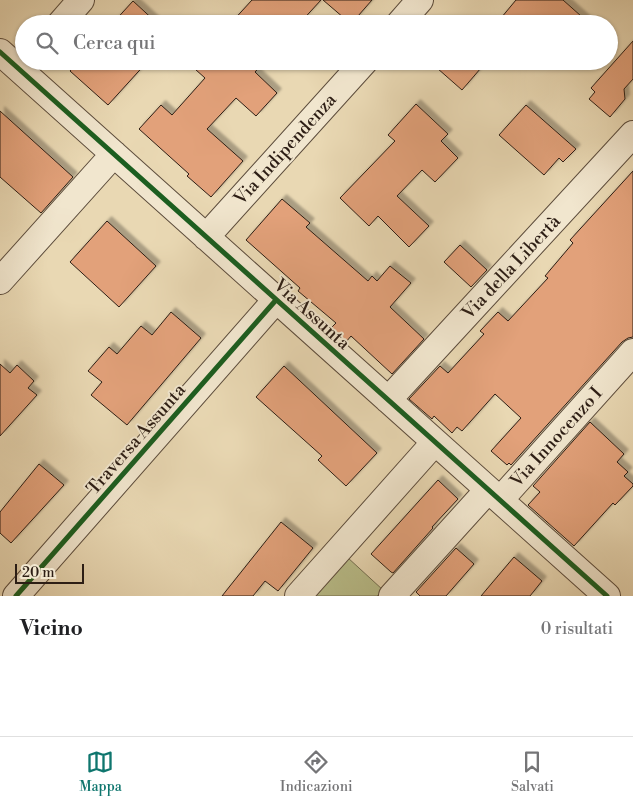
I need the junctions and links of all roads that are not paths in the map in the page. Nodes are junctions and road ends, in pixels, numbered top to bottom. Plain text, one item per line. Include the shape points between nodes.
1 (82, 0) edge
2 (420, 0) edge
3 (68, 15) edge
4 (406, 15) edge
5 (25, 70) edge
6 (357, 70) edge
7 (633, 134) edge
8 (114, 154) junction
9 (206, 236) junction
10 (0, 280) edge
11 (276, 300) junction
12 (633, 352) edge
13 (388, 400) junction
14 (435, 442) junction
15 (494, 495) junction
16 (16, 596) edge
17 (298, 596) edge
18 (392, 596) edge
19 (607, 596) edge

1 - 3 street
2 - 4 street
5 - 8 street, Via Assunta
6 - 9 street, Via Indipendenza
7 - 13 street, Via della Libertà
8 - 9 street, Via Assunta
8 - 10 street
9 - 11 street, Via Assunta
11 - 13 street, Via Assunta
11 - 16 street, Traversa Assunta
12 - 15 street, Via Innocenzo I
13 - 14 street, Via Assunta
14 - 15 street, Via Assunta
14 - 17 street
15 - 18 street, Via Innocenzo I
15 - 19 street, Via Assunta

